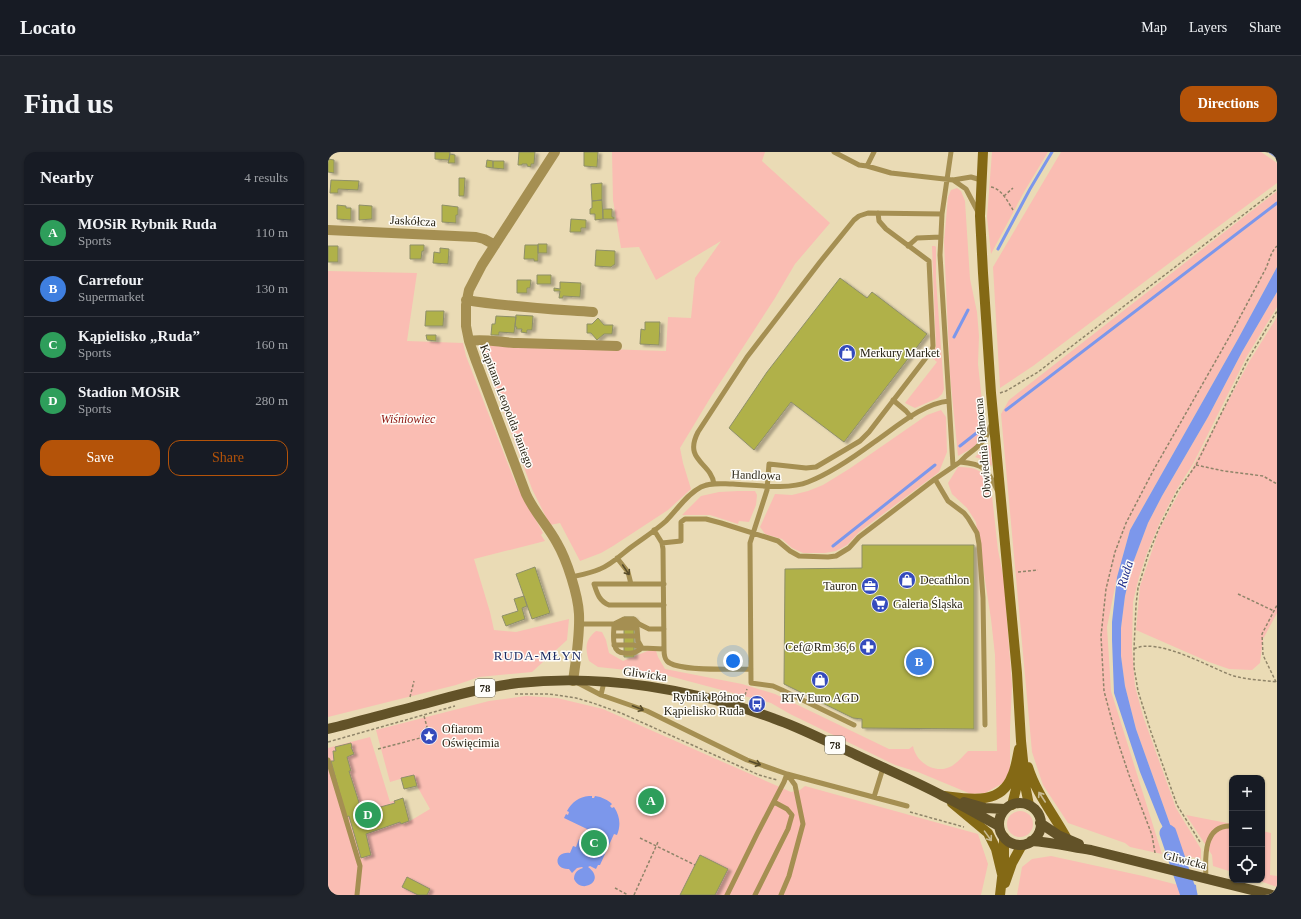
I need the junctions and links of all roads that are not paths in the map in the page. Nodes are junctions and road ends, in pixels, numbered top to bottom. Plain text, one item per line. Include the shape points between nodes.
1 (555, 152) edge
2 (834, 152) edge
3 (874, 152) edge
4 (951, 152) edge
5 (983, 152) edge
6 (867, 166) junction
7 (947, 180) junction
8 (953, 180) junction
9 (981, 183) junction
10 (878, 213) junction
11 (942, 214) junction
12 (980, 216) junction
13 (328, 230) edge
14 (941, 237) junction
15 (495, 245) junction
16 (908, 246) junction
17 (466, 300) junction
18 (593, 312) dead end
19 (469, 341) junction
20 (617, 346) dead end
21 (893, 400) junction
22 (949, 401) junction
23 (911, 417) junction
24 (994, 418) junction
25 (960, 462) junction
26 (953, 466) junction
27 (935, 479) junction
28 (714, 484) junction
29 (768, 486) junction
30 (1001, 498) junction
31 (654, 530) junction
32 (753, 533) junction
33 (662, 543) junction
34 (617, 558) junction
35 (571, 577) junction
36 (631, 584) junction
37 (664, 584) junction
38 (664, 605) junction
39 (579, 624) junction
40 (614, 626) junction
41 (664, 629) junction
42 (614, 636) junction
43 (637, 636) junction
44 (614, 645) junction
45 (642, 648) junction
46 (664, 649) junction
47 (751, 669) junction
48 (573, 681) junction
49 (604, 682) junction
50 (601, 695) junction
51 (854, 725) dead end
52 (985, 725) dead end
53 (328, 729) edge
54 (1021, 742) junction
55 (328, 760) edge
56 (884, 768) junction
57 (787, 774) junction
58 (944, 796) junction
59 (874, 797) junction
60 (774, 802) junction
61 (1029, 805) junction
62 (907, 806) dead end
63 (1009, 807) junction
64 (1040, 823) junction
65 (999, 826) junction
66 (1229, 826) edge
67 (1004, 837) junction
68 (1067, 840) junction
69 (1027, 843) junction
70 (1091, 850) junction
71 (1002, 874) junction
72 (1206, 878) junction
73 (357, 895) edge
74 (727, 895) edge
75 (755, 895) edge
76 (781, 895) edge
77 (1000, 895) edge
78 (1272, 895) edge

1 - 15 street, Kapitana Leopolda Janiego
2 - 6 lane via 859,165
3 - 6 lane
4 - 7 lane
5 - 9 main road, Obwiednia Północna
6 - 7 lane via 891,173
7 - 8 lane
7 - 11 lane
8 - 9 lane via 967,177
8 - 12 lane via 966,189
9 - 12 main road, Obwiednia Północna
10 - 11 lane
10 - 16 lane via 881,224
10 - 28 lane via 862,214 851,224 747,357 698,432 693,444 694,450 697,458 712,475
11 - 14 lane
12 - 24 main road, Obwiednia Północna
13 - 15 street, Jaskółcza via 476,237
14 - 16 lane via 917,238
14 - 22 lane via 940,277
15 - 17 street, Kapitana Leopolda Janiego via 475,277
16 - 21 lane via 929,262 933,346
17 - 18 street
17 - 19 street, Kapitana Leopolda Janiego via 465,319
19 - 20 street
19 - 35 street, Kapitana Leopolda Janiego via 528,498 560,549
21 - 23 lane
21 - 29 lane via 860,441 819,466 806,468 769,464
22 - 23 lane, Handlowa via 933,405
22 - 26 lane
23 - 29 lane, Handlowa via 816,479 797,486
24 - 25 lane via 985,439
24 - 30 main road, Obwiednia Północna
25 - 26 lane
25 - 30 lane via 975,464 985,469
26 - 27 lane
27 - 32 lane via 836,556 800,556 778,542
27 - 52 lane via 948,501 968,518 979,544 983,598
28 - 29 lane, Handlowa
28 - 31 lane, Handlowa via 695,491
29 - 32 lane
30 - 54 main road, Obwiednia Północna
31 - 33 lane
31 - 34 lane, Handlowa
32 - 33 lane via 711,520 685,519 682,522 681,541
32 - 47 lane via 750,543
33 - 37 lane
34 - 35 lane, Handlowa via 601,569
34 -> 36 lane via 628,572
35 - 39 street, Kapitana Leopolda Janiego via 578,604
36 - 37 lane
36 - 38 lane via 594,584 600,599 609,605
37 - 38 lane
38 - 41 lane
39 - 40 lane
39 - 48 street, Kapitana Leopolda Janiego
40 - 41 lane via 639,624 649,629
40 - 42 lane
40 - 43 lane via 637,628
41 - 46 lane
42 - 43 lane
42 - 44 lane
43 - 45 lane
44 - 45 lane via 634,645
44 - 45 lane via 618,652 624,653 634,654
45 - 46 lane
46 - 47 lane via 664,657 668,663 674,665 698,669
47 - 51 lane via 751,683 773,686
48 - 49 main road, Gliwicka / 78
48 - 50 lane
48 - 53 main road, Gliwicka / 78 via 518,683 491,687
49 - 50 lane
49 - 56 main road, Gliwicka / 78 via 637,684 669,690 766,715
50 -> 57 lane via 647,711 747,760
54 - 58 main road via 1012,776 1002,791 979,799
54 - 61 main road, Obwiednia Północna
54 - 63 main road, Obwiednia Północna via 1016,785
68 -> 54 main road via 1031,778
55 - 73 lane via 360,866
56 - 58 main road, Gliwicka / 78
56 - 59 lane
57 - 59 lane
57 - 60 lane
57 - 76 lane via 795,785 803,824 789,876
58 - 63 main road, Gliwicka / 78 via 984,808
58 - 65 main road, Gliwicka / 78
58 -> 71 main road via 988,833 996,849
59 - 62 lane
60 - 74 lane
60 - 75 lane via 792,815 788,829
61 - 63 main road, 78 via 1019,803
61 - 64 main road via 1038,814
63 - 65 main road via 1001,815
64 - 68 main road, Gliwicka
64 - 69 main road via 1038,834
65 - 67 main road
66 - 72 lane via 1217,829 1209,840
67 - 69 main road via 1013,844
67 - 71 main road
68 - 70 main road, Gliwicka
69 - 70 main road, Gliwicka via 1048,842
69 - 77 main road via 1012,863
70 - 72 main road, Gliwicka
71 - 77 main road
72 - 78 main road, Gliwicka

